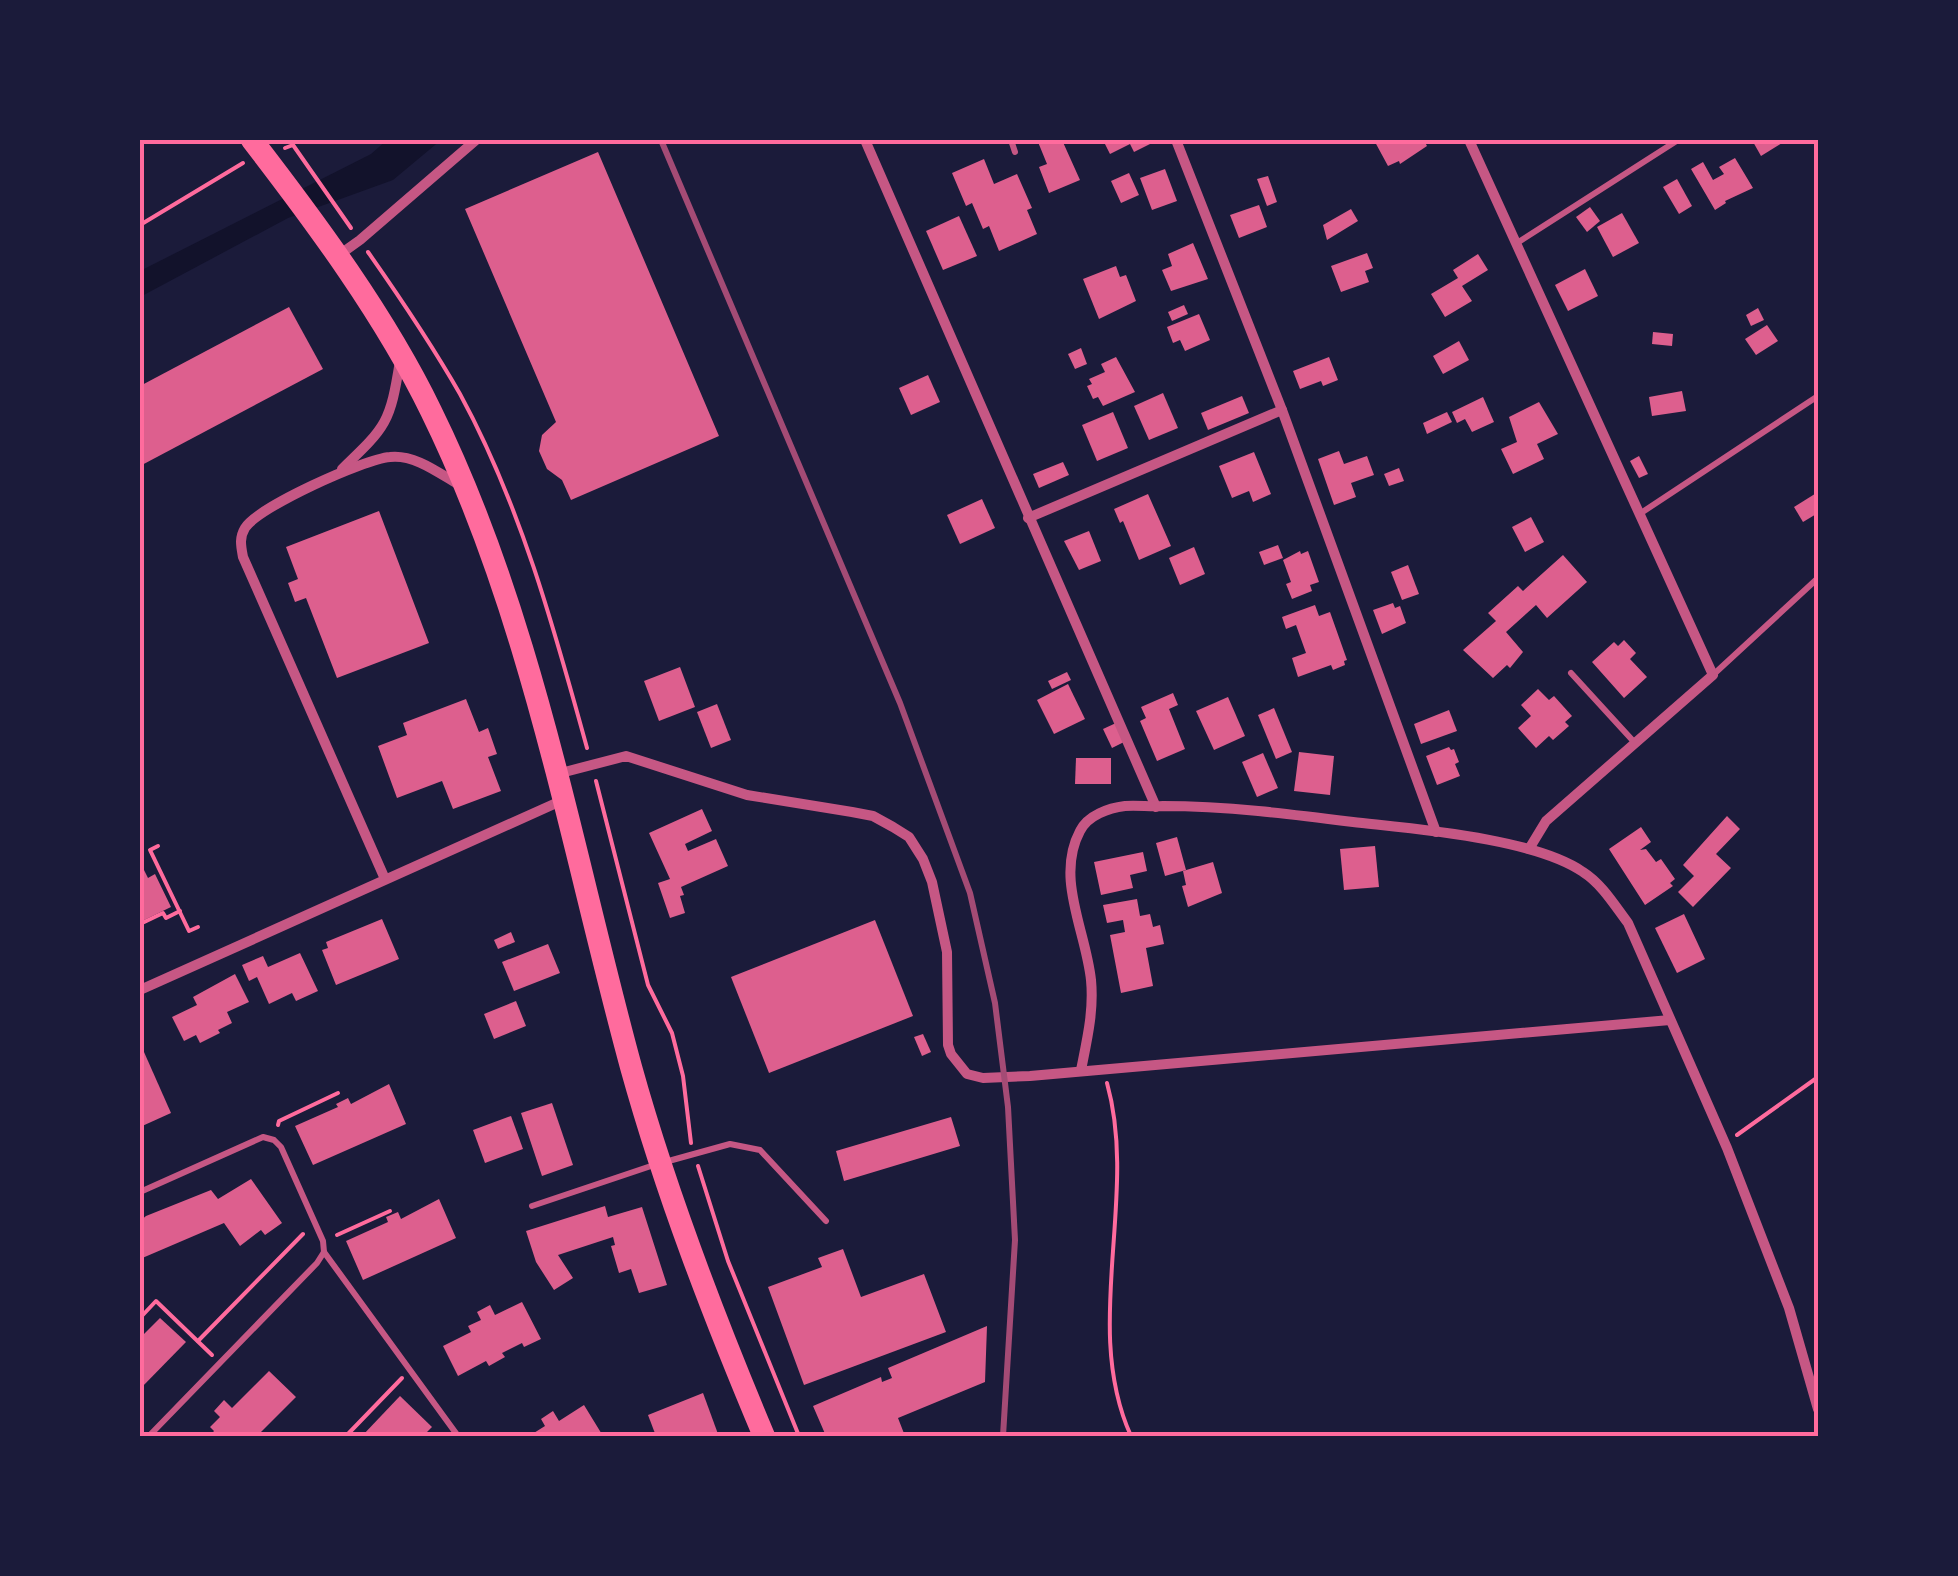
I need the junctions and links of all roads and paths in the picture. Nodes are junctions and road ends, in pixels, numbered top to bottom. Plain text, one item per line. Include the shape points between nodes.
1 (252, 140) edge
2 (476, 140) edge
3 (865, 140) edge
4 (1011, 140) edge
5 (1176, 140) edge
6 (1469, 140) edge
7 (1678, 140) edge
8 (292, 145) dead end
9 (1016, 152) dead end
10 (235, 166) dead end
11 (140, 225) edge
12 (360, 240) junction
13 (1516, 243) junction
14 (330, 248) junction
15 (401, 355) junction
16 (1818, 396) edge
17 (1282, 410) junction
18 (338, 473) junction
19 (466, 489) junction
20 (1641, 513) junction
21 (1028, 518) junction
22 (1818, 578) edge
23 (1571, 672) dead end
24 (1713, 675) junction
25 (1635, 743) junction
26 (592, 765) junction
27 (556, 774) junction
28 (562, 800) junction
29 (1156, 806) junction
30 (1436, 832) junction
31 (158, 846) dead end
32 (1528, 848) junction
33 (385, 879) junction
34 (180, 911) junction
35 (140, 924) edge
36 (198, 927) dead end
37 (140, 990) edge
38 (1670, 1020) junction
39 (1103, 1069) junction
40 (1081, 1070) junction
41 (1818, 1077) edge
42 (338, 1093) dead end
43 (274, 1140) junction
44 (1724, 1141) junction
45 (694, 1152) junction
46 (660, 1163) junction
47 (140, 1192) edge
48 (532, 1206) dead end
49 (390, 1211) dead end
50 (826, 1221) dead end
51 (314, 1222) junction
52 (323, 1241) junction
53 (324, 1252) junction
54 (140, 1317) edge
55 (198, 1341) junction
56 (220, 1363) junction
57 (410, 1370) junction
58 (1818, 1409) edge
59 (150, 1436) edge
60 (346, 1436) edge
61 (458, 1436) edge
62 (764, 1436) edge
63 (799, 1436) edge
64 (1131, 1436) edge

1 - 14 main road
2 - 12 street
3 - 21 street
4 - 9 lane
5 - 17 street
6 - 13 street
7 - 13 lane
8 - 12 path
10 - 11 path
12 - 14 street
12 - 26 path via 462,398 513,511
13 - 20 street
14 - 15 main road
15 - 18 street via 392,410 378,435
15 - 19 main road
16 - 20 lane
17 - 21 street
17 - 30 street
18 - 19 street via 390,456 414,460
18 - 33 street via 262,512 240,539
19 - 27 main road
20 - 24 street
21 - 29 street
22 - 24 lane
23 - 25 lane
24 - 25 street
25 - 32 street via 1546,821
26 - 27 street
26 - 40 street via 626,756 747,795 873,816 894,827 923,858 932,882 947,952 948,1045 958,1064 983,1078
26 - 45 path via 648,985 680,1062
27 - 28 main road
28 - 33 street
28 - 46 main road
29 - 30 street
29 - 40 street via 1123,806 1092,816 1073,854 1070,881 1092,995
30 - 32 street
31 - 34 path via 150,850
32 - 38 street via 1583,871 1605,893 1628,923
33 - 37 street
34 - 35 path
34 - 36 path via 190,931
38 - 39 street
38 - 44 street
39 - 40 street
39 - 64 path via 1115,1110 1111,1356 1117,1405
41 - 44 path
42 - 43 path via 279,1120
43 - 47 lane via 262,1137
43 - 51 lane
44 - 58 street via 1790,1308
45 - 46 lane
45 - 50 lane via 730,1144 760,1150
45 - 63 path via 728,1262
46 - 48 lane
46 - 62 main road
49 - 52 path
51 - 52 lane
51 - 55 path
52 - 53 lane
53 - 56 lane
53 - 57 lane
54 - 55 path via 156,1301
55 - 56 path
56 - 59 lane
57 - 60 path
57 - 61 lane

